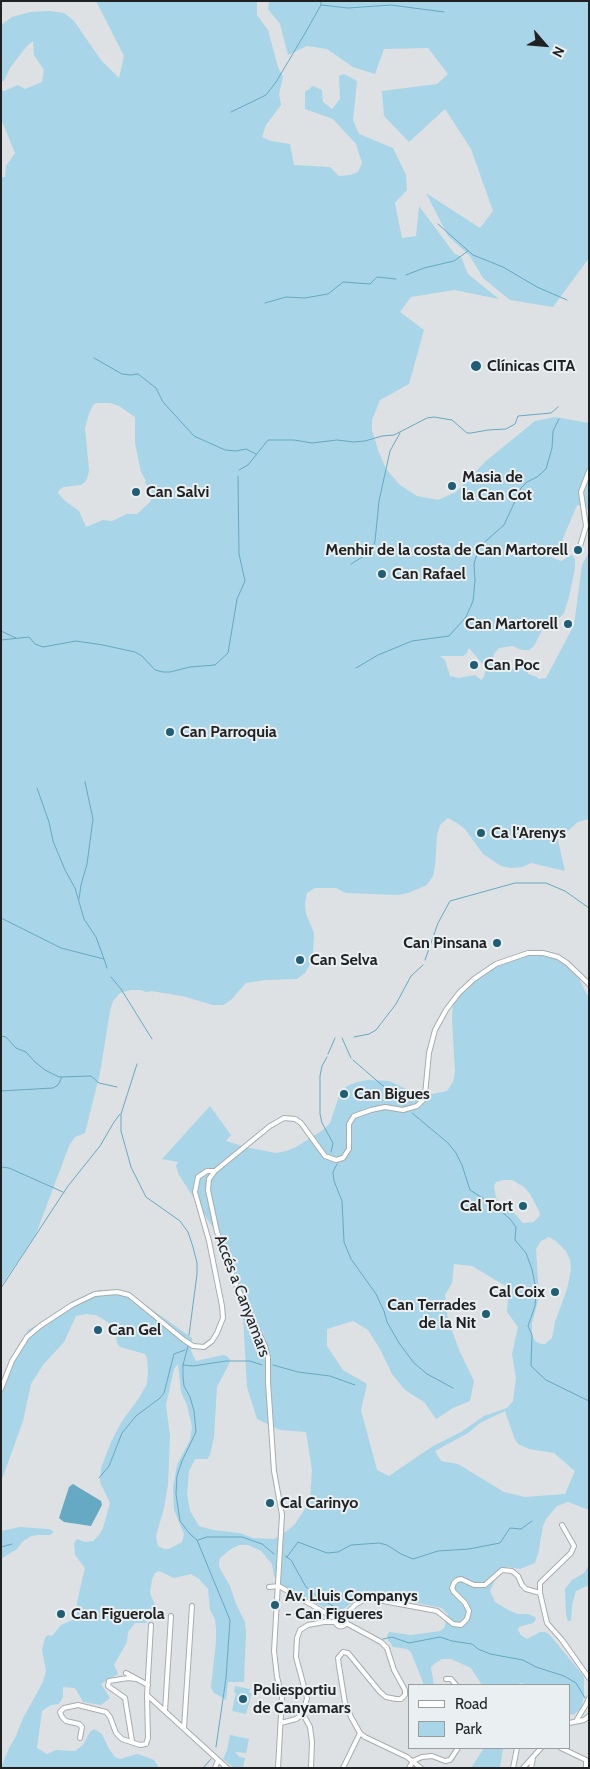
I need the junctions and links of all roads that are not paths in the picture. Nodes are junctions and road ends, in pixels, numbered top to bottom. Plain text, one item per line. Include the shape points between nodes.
1 (589, 471) edge
2 (579, 550) dead end
3 (589, 984) edge
4 (215, 1171) junction
5 (1, 1389) edge
6 (562, 1525) dead end
7 (279, 1586) junction
8 (269, 1587) dead end
9 (540, 1592) junction
10 (192, 1606) dead end
11 (171, 1616) dead end
12 (344, 1616) junction
13 (336, 1620) junction
14 (346, 1623) junction
15 (151, 1626) dead end
16 (126, 1673) dead end
17 (589, 1678) edge
18 (136, 1679) junction
19 (446, 1679) dead end
20 (455, 1684) edge
21 (148, 1685) junction
22 (147, 1695) junction
23 (589, 1698) edge
24 (164, 1711) junction
25 (304, 1714) junction
26 (589, 1716) edge
27 (576, 1721) junction
28 (281, 1723) junction
29 (570, 1723) edge
30 (184, 1728) junction
31 (360, 1733) junction
32 (80, 1738) dead end
33 (132, 1741) junction
34 (457, 1749) edge
35 (517, 1749) edge
36 (539, 1749) edge
37 (563, 1749) edge
38 (533, 1757) junction
39 (218, 1760) junction
40 (413, 1761) junction
41 (587, 1761) edge
42 (215, 1768) edge
43 (226, 1768) edge
44 (278, 1768) edge
45 (312, 1768) edge
46 (343, 1768) edge
47 (409, 1768) edge
48 (421, 1768) edge
49 (513, 1768) edge
50 (523, 1768) edge
51 (531, 1768) edge
52 (586, 1768) edge

1 - 2 street via 581,492 586,526
3 - 4 street via 567,964 543,953 528,953 496,964 474,979 446,1010 435,1030 425,1095 417,1106 403,1110 385,1107 354,1116 349,1124 349,1149 343,1158 336,1160 326,1156 301,1123 284,1118
4 - 5 street via 207,1171 198,1178 196,1192 222,1306 223,1318 212,1341 204,1346 193,1346 129,1295 117,1292 95,1294 72,1305 27,1337 12,1361
4 - 7 street, Accés a Canyamars via 209,1178 208,1190 217,1232 268,1357 274,1471 282,1515
6 - 9 street via 574,1546 540,1583
7 - 8 street
7 - 13 street
7 - 28 street, Accés a Canyamars via 274,1651 282,1696
9 - 12 street via 526,1589 512,1571 502,1570 485,1585 456,1580 452,1588 469,1611 461,1625 454,1624 437,1611 367,1598
9 - 17 street via 547,1623
10 - 30 street
11 - 24 street
12 - 13 street via 338,1616
12 - 14 street
13 - 14 street via 341,1627
13 - 25 street via 308,1625 300,1630 297,1638 296,1657 307,1698
14 - 31 street via 387,1648 405,1690 401,1699 386,1697 348,1653 340,1654 345,1703
15 - 21 street
16 - 18 street
18 - 21 street
18 - 33 street via 109,1681 108,1686 126,1698
19 - 20 street
21 - 22 street
22 - 24 street
22 - 33 street via 148,1738 146,1744
23 - 27 street
24 - 30 street
25 - 28 street
25 - 45 street via 310,1727
26 - 27 street
27 - 29 street
28 - 44 street, Accés a Canyamars
30 - 39 street
31 - 40 street
31 - 46 street
32 - 33 street via 82,1727 62,1717 60,1712 64,1708 78,1706 106,1712 116,1733 122,1739
34 - 40 street via 450,1760 432,1756
35 - 49 street
36 - 38 street
37 - 41 street
38 - 50 street
38 - 51 street
39 - 42 street
39 - 43 street
40 - 47 street
40 - 48 street
41 - 52 street

